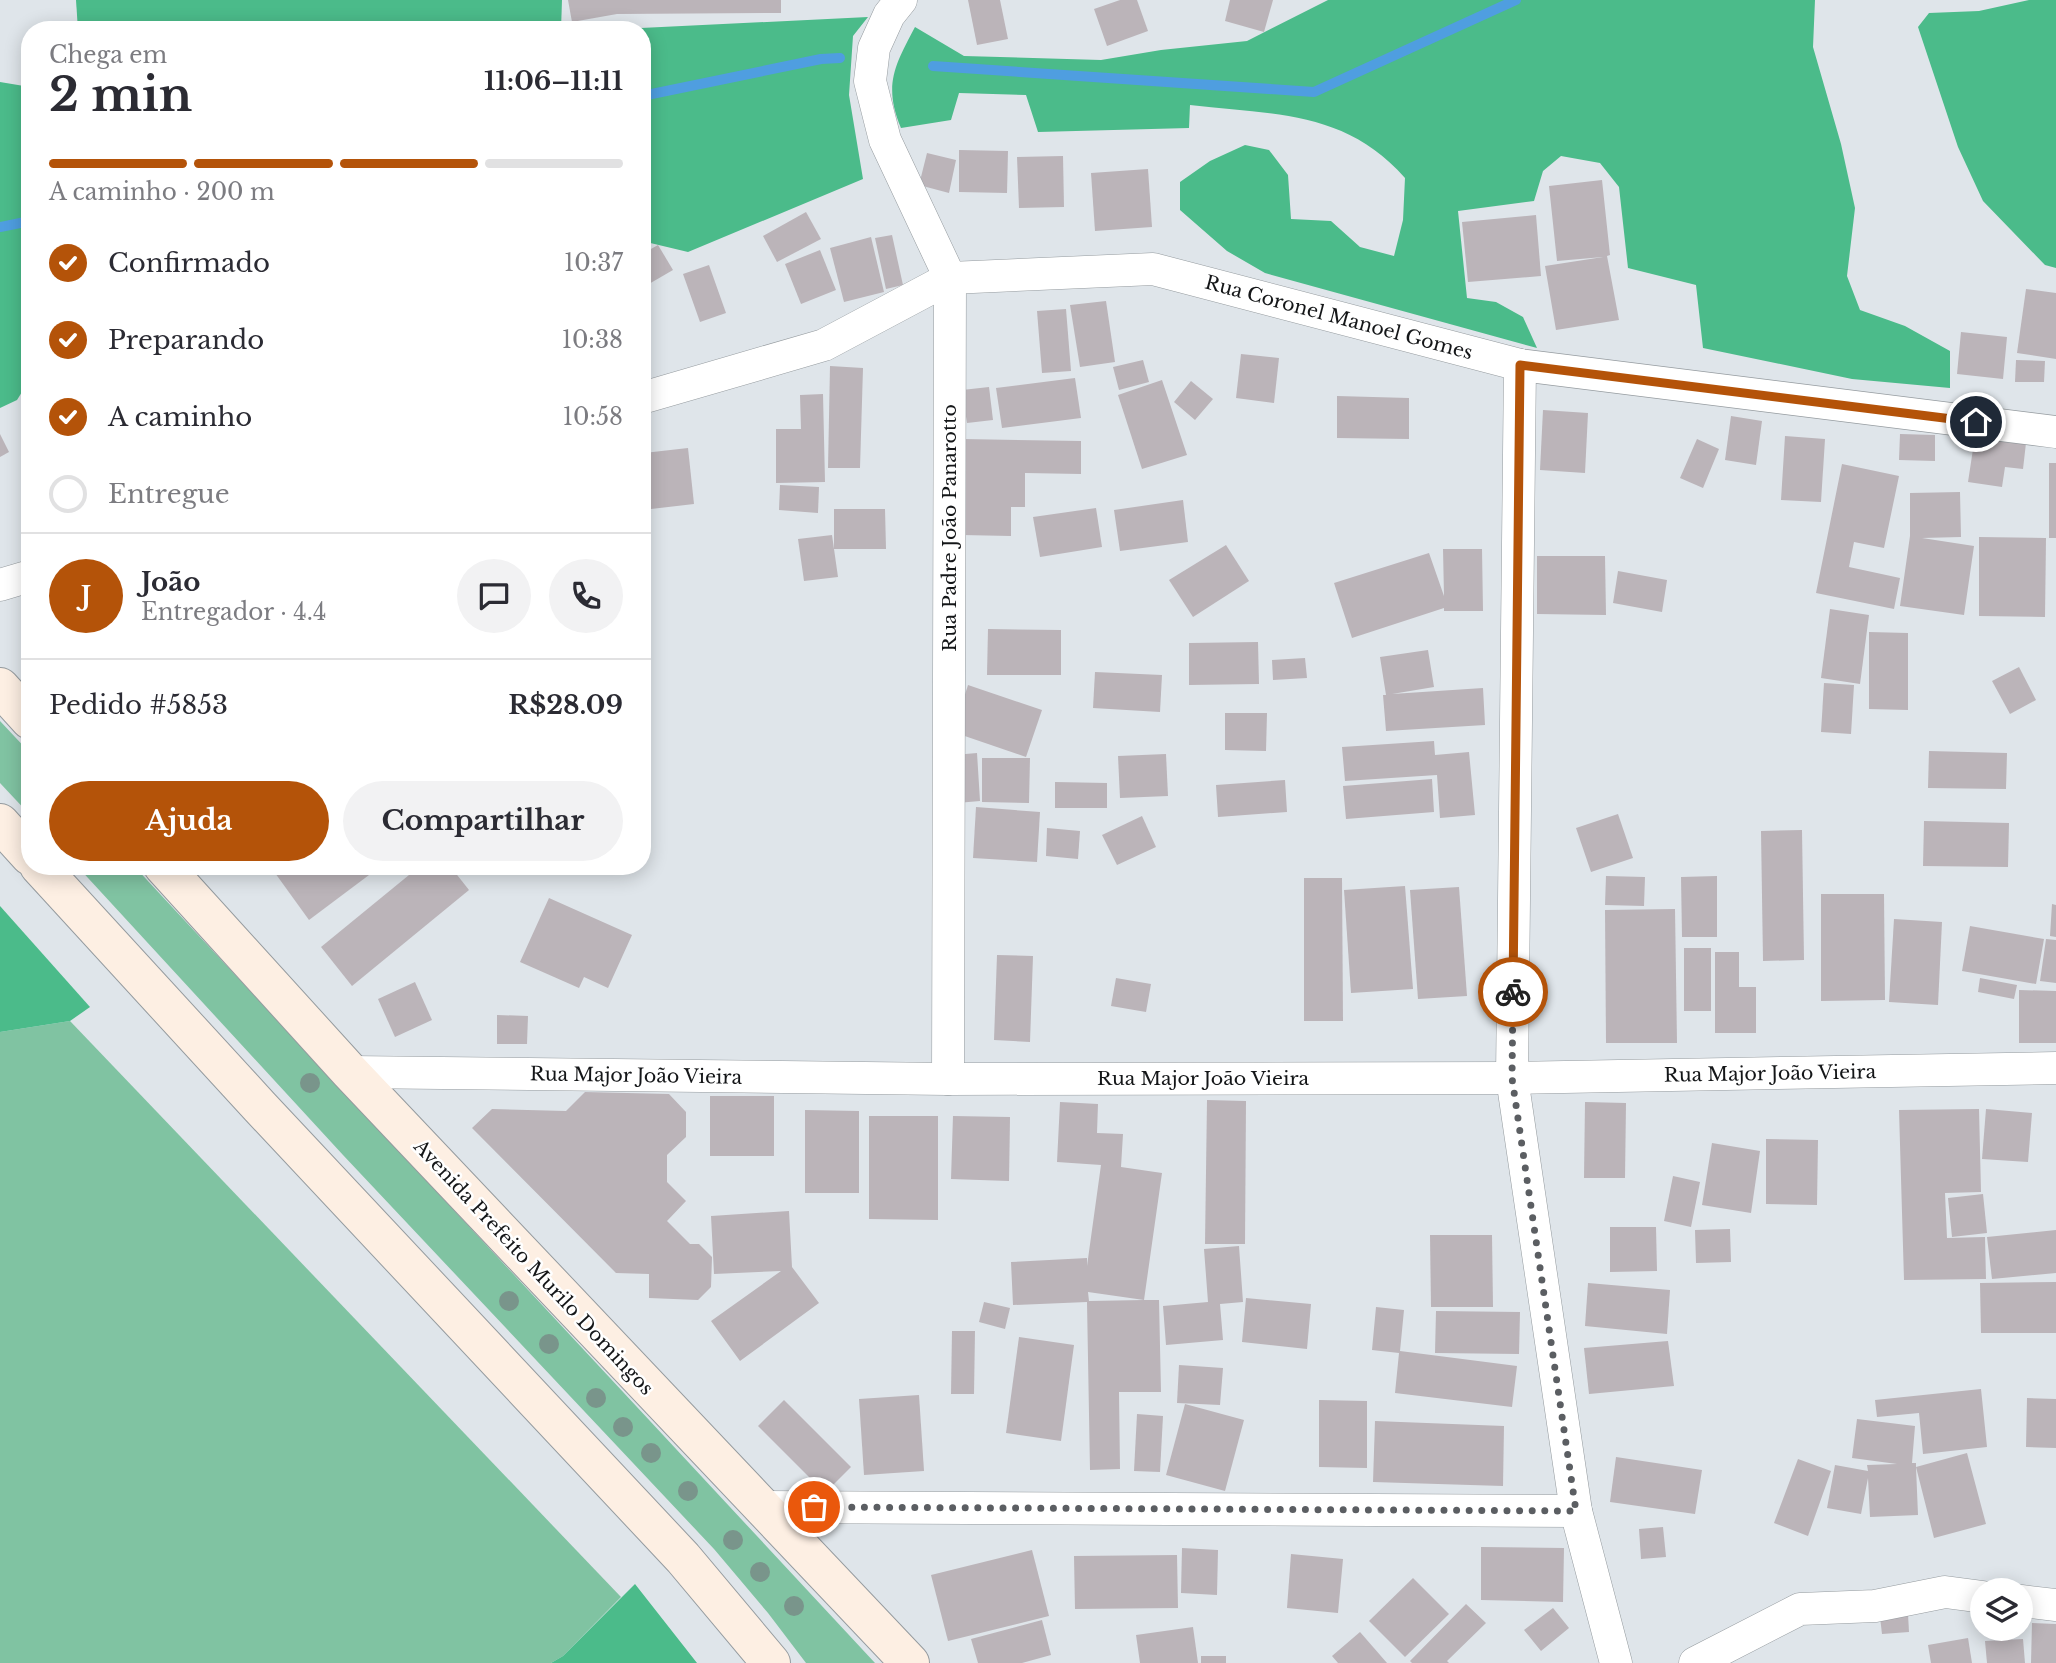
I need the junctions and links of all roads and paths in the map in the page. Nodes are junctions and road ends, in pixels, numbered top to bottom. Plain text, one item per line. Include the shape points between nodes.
1 (901, 0) edge
2 (950, 278) junction
3 (1520, 365) junction
4 (651, 395) edge
5 (2056, 432) edge
6 (21, 579) edge
7 (0, 585) edge
8 (0, 687) edge
9 (21, 710) edge
10 (0, 823) edge
11 (21, 846) edge
12 (47, 875) edge
13 (171, 875) edge
14 (2056, 1068) edge
15 (350, 1072) junction
16 (1512, 1078) junction
17 (948, 1079) junction
18 (760, 1507) junction
19 (1576, 1511) junction
20 (1970, 1595) edge
21 (2033, 1602) edge
22 (2056, 1605) edge
23 (771, 1663) edge
24 (910, 1663) edge
25 (1616, 1663) edge
26 (1695, 1663) edge

1 - 2 street, Rua Padre João Panarotto via 874,48 870,81 885,140
2 - 3 street, Rua Coronel Manoel Gomes via 1153,269
2 - 4 street, Rua Coronel Manoel Gomes via 824,345
2 - 17 street, Rua Padre João Panarotto
3 - 5 street, Rua Coronel Manoel Gomes
3 - 16 street
6 - 7 street
8 - 9 main road
10 - 11 main road
12 - 23 main road via 683,1558
13 - 15 main road, Avenida Prefeito Murilo Domingos
14 - 16 street, Rua Major João Vieira
15 - 17 street, Rua Major João Vieira
15 - 18 main road, Avenida Prefeito Murilo Domingos
16 - 17 street, Rua Major João Vieira
16 - 19 street
18 - 19 street
18 - 24 main road, Avenida Prefeito Murilo Domingos
19 - 25 street
20 - 26 street via 1945,1592 1875,1606 1800,1609
21 - 22 street

